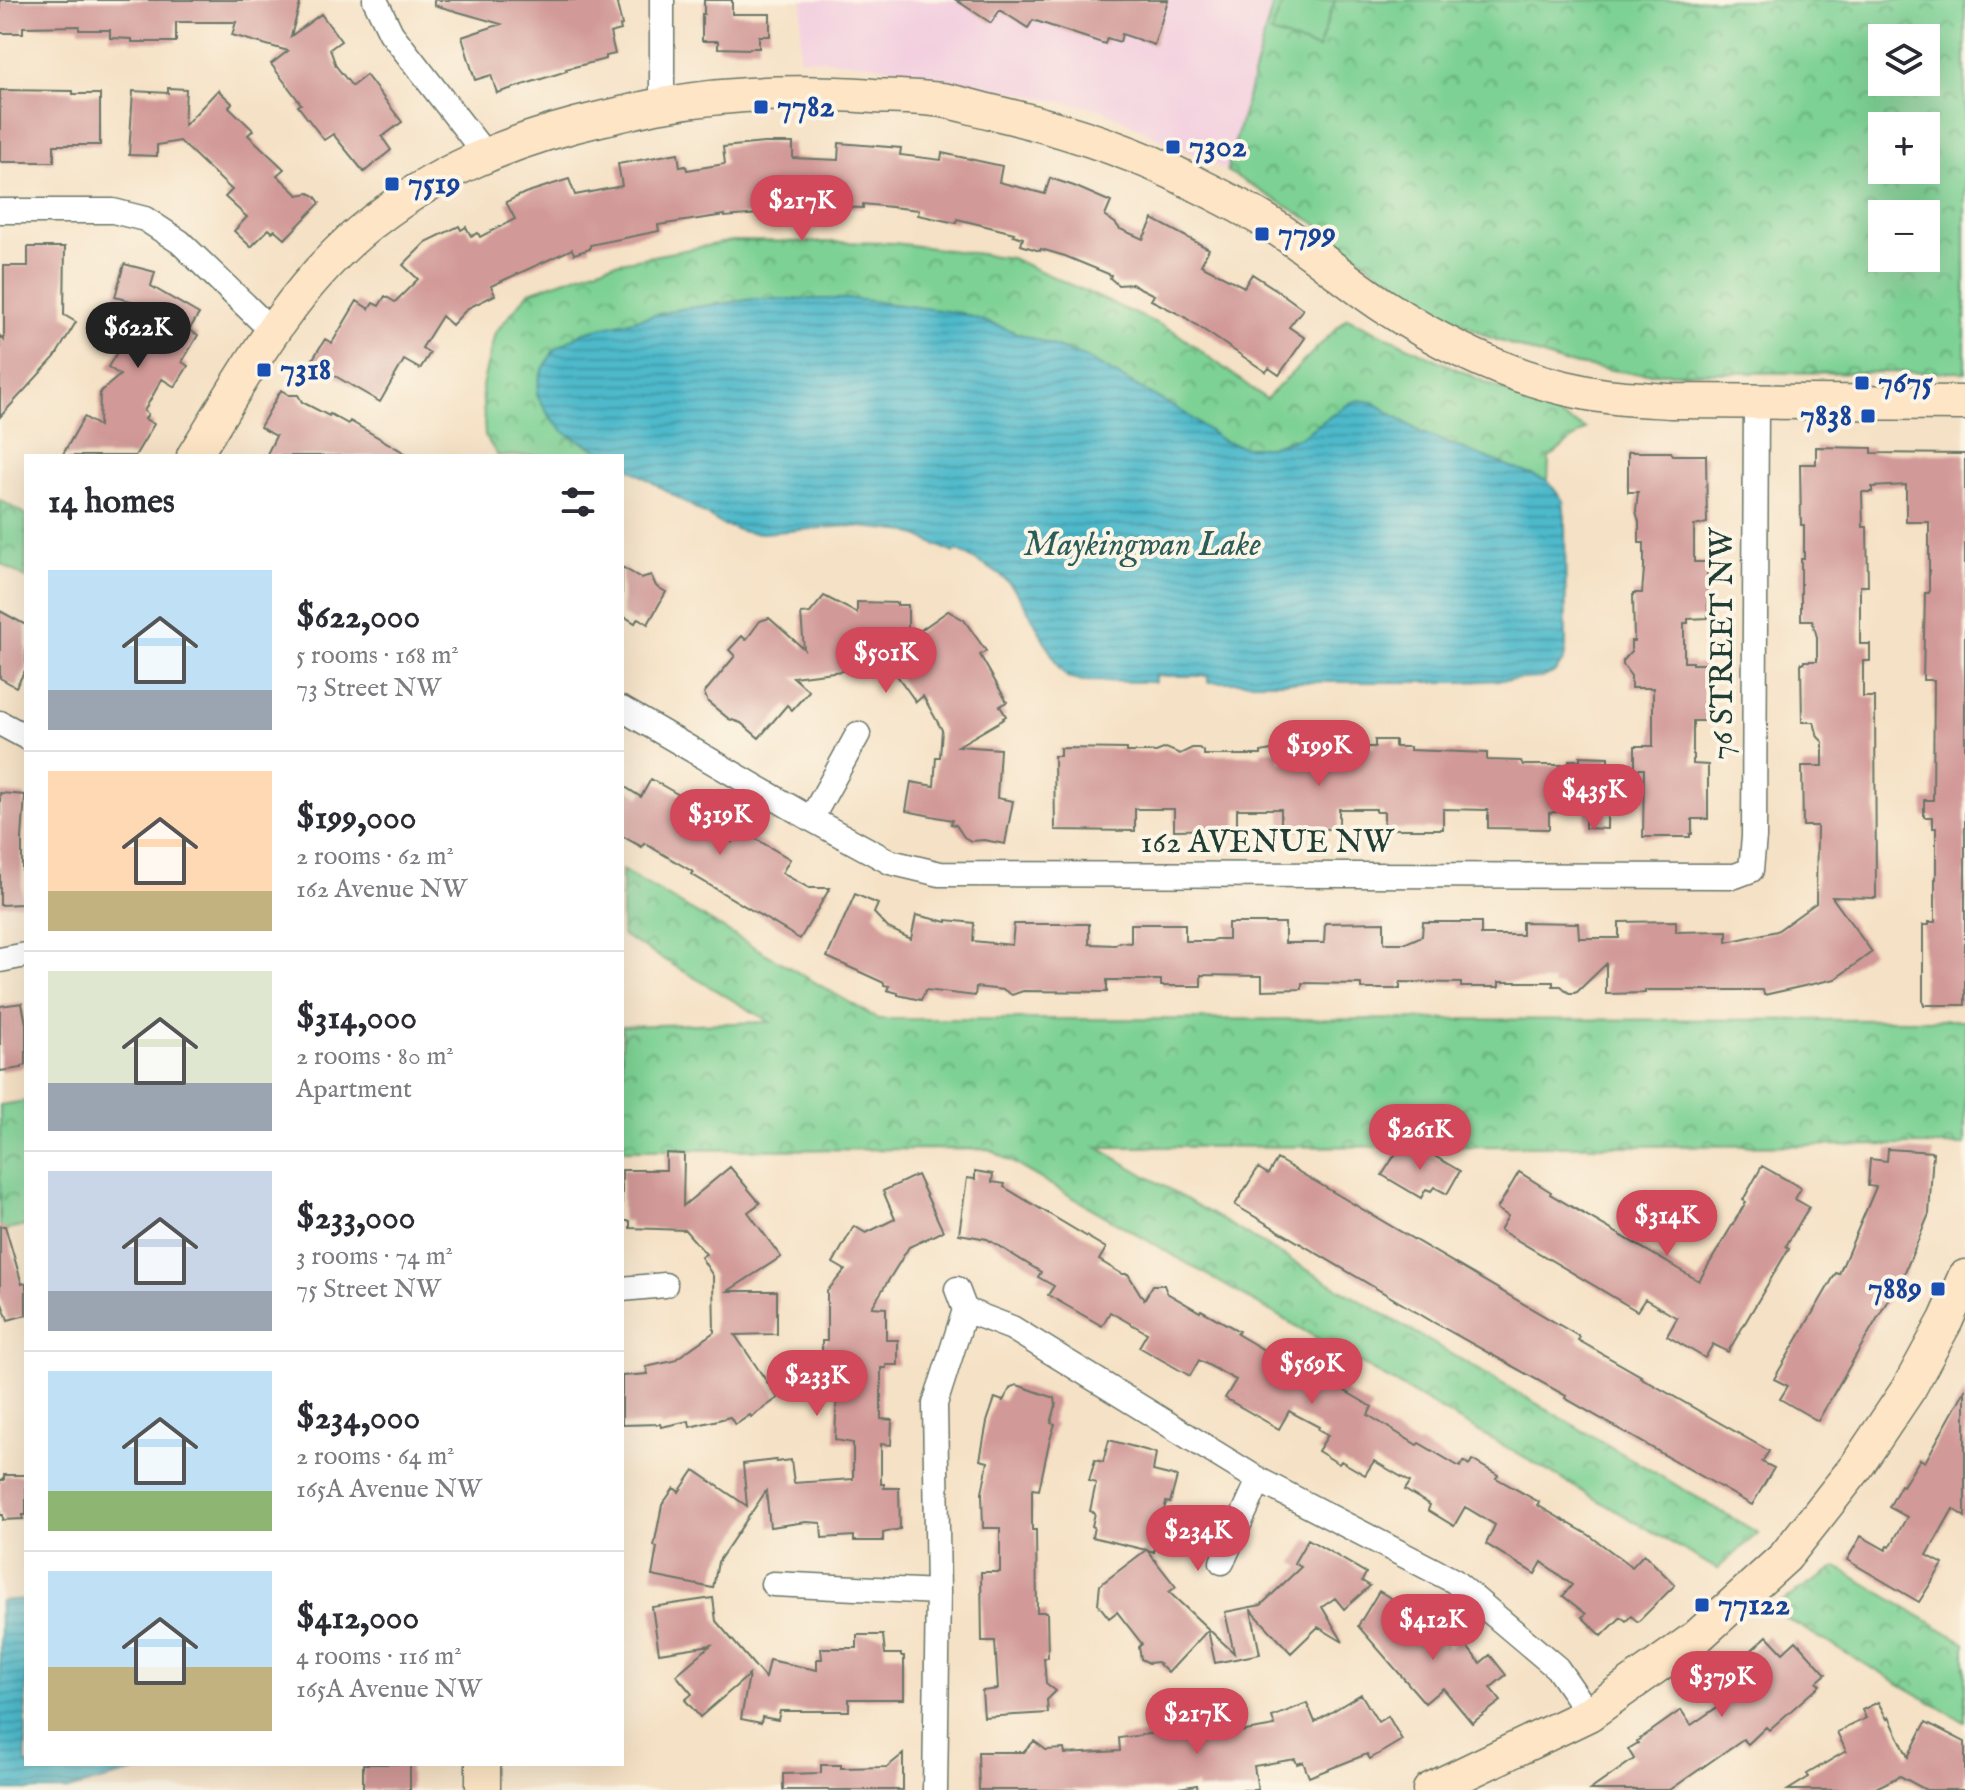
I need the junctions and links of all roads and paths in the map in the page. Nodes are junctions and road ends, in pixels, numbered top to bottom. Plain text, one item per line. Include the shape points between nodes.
1 (375, 0) edge
2 (662, 0) edge
3 (662, 105) junction
4 (485, 154) junction
5 (0, 211) edge
6 (272, 331) junction
7 (1756, 401) junction
8 (1965, 403) edge
9 (195, 454) edge
10 (624, 710) edge
11 (0, 723) edge
12 (858, 734) dead end
13 (24, 736) edge
14 (811, 819) junction
15 (1735, 876) joint
16 (24, 955) edge
17 (0, 960) edge
18 (1965, 1277) edge
19 (665, 1285) dead end
20 (624, 1289) edge
21 (1259, 1480) junction
22 (1222, 1562) dead end
23 (773, 1584) dead end
24 (938, 1592) junction
25 (1589, 1714) junction
26 (483, 1766) edge
27 (483, 1790) edge
28 (935, 1790) edge
29 (1430, 1790) edge

1 - 4 street via 391,33
2 - 3 street
3 - 4 street
3 - 7 street via 755,95 844,94 940,100 1016,118 1077,135 1186,178 1279,229 1385,307 1502,369 1580,392 1625,398
4 - 6 street via 399,202 360,232 299,294
5 - 6 street via 113,211 145,219 180,242
6 - 9 street
7 - 8 street
7 - 15 street, 76 STREET NW via 1754,837 1751,870
10 - 14 street, 162 AVENUE NW
11 - 13 street
12 - 14 street
14 - 15 street, 162 AVENUE NW via 890,862 940,874
16 - 17 street
18 - 25 street via 1901,1401 1785,1557 1697,1637
19 - 20 street
21 - 22 street
21 - 24 street via 961,1300 935,1404
21 - 25 street via 1454,1581 1557,1668
23 - 24 street
24 - 28 street
25 - 29 street
26 - 27 street

